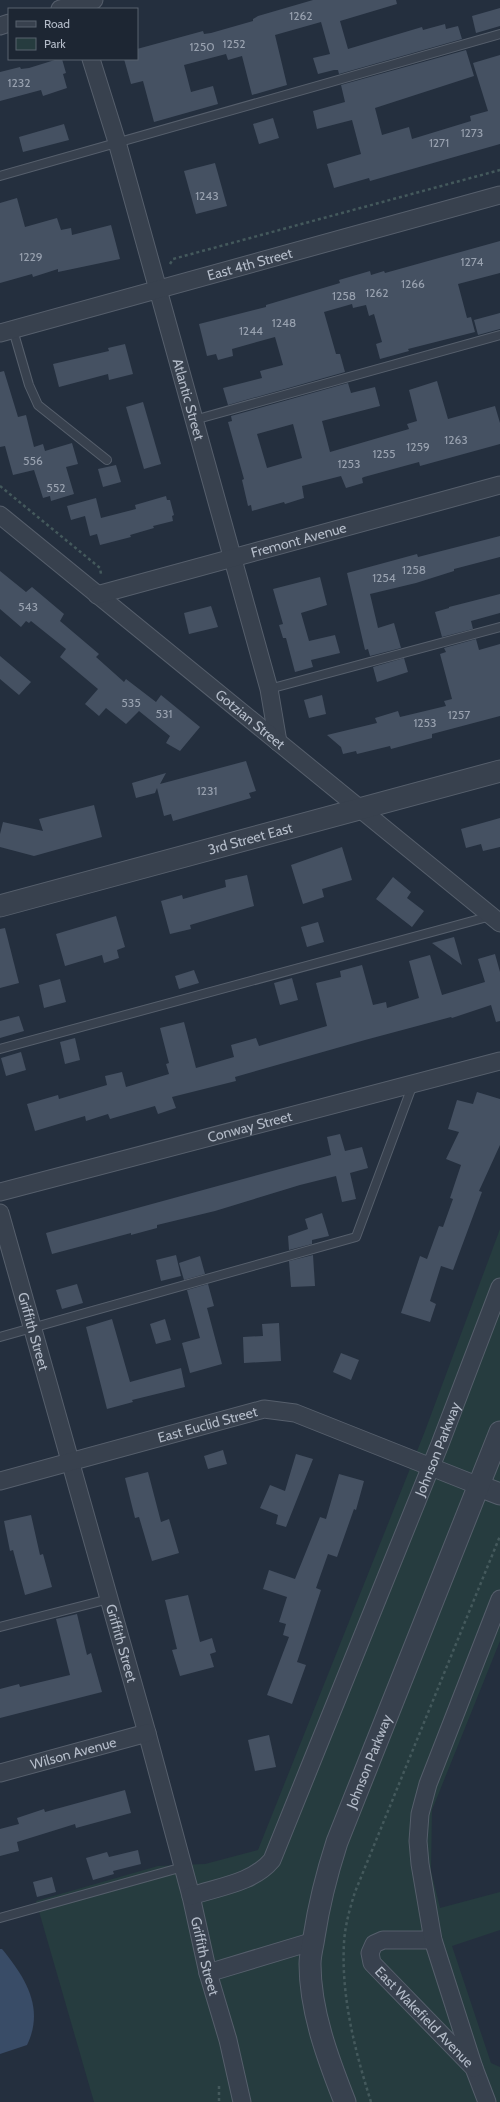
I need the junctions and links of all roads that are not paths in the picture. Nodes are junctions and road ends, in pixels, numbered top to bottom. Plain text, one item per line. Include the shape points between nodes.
1 (94, 0) edge
2 (70, 6) edge
3 (500, 34) edge
4 (91, 60) edge
5 (116, 142) junction
6 (0, 176) edge
7 (500, 195) edge
8 (158, 291) junction
9 (7, 332) edge
10 (500, 335) edge
11 (194, 420) junction
12 (107, 460) dead end
13 (500, 485) edge
14 (0, 515) edge
15 (233, 558) junction
16 (97, 595) junction
17 (500, 628) edge
18 (269, 689) junction
19 (278, 742) junction
20 (500, 771) edge
21 (361, 809) junction
22 (0, 906) edge
23 (497, 918) edge
24 (0, 1049) edge
25 (500, 1060) edge
26 (413, 1084) junction
27 (0, 1192) edge
28 (0, 1213) edge
29 (500, 1287) edge
30 (32, 1328) junction
31 (0, 1336) edge
32 (500, 1432) edge
33 (69, 1462) junction
34 (429, 1467) junction
35 (0, 1481) edge
36 (479, 1486) junction
37 (500, 1494) edge
38 (109, 1599) junction
39 (500, 1599) edge
40 (0, 1627) edge
41 (147, 1733) junction
42 (0, 1773) edge
43 (183, 1867) junction
44 (191, 1896) junction
45 (0, 1918) edge
46 (433, 1940) junction
47 (314, 1941) junction
48 (208, 1973) junction
49 (474, 2068) junction
50 (242, 2102) edge
51 (346, 2102) edge
52 (487, 2102) edge

1 - 2 street
3 - 5 lane
4 - 5 street, Atlantic Street
5 - 6 lane
5 - 8 street, Atlantic Street
7 - 8 street, East 4th Street
8 - 9 street, East 4th Street
8 - 11 street, Atlantic Street
9 - 12 lane via 38,405
10 - 11 lane
11 - 15 street, Atlantic Street
13 - 15 street, Fremont Avenue
14 - 16 street, Gotzian Street
15 - 16 street, Fremont Avenue
15 - 18 street, Atlantic Street
16 - 19 street, Gotzian Street
17 - 18 lane
18 - 19 street, Atlantic Street
19 - 21 street, Gotzian Street
20 - 21 street, 3rd Street East
21 - 22 street, 3rd Street East
21 - 23 street, Gotzian Street
23 - 24 lane
25 - 26 street, Conway Street
26 - 27 street, Conway Street
26 - 30 lane via 356,1237
28 - 30 street, Griffith Street
29 - 34 street, Johnson Parkway
30 - 31 lane
30 - 33 street, Griffith Street
32 - 36 street, Johnson Parkway
33 - 34 street, East Euclid Street via 264,1409 294,1413
33 - 35 street, East Euclid Street
33 - 38 street, Griffith Street
34 - 36 street, East Euclid Street
34 - 44 street, Johnson Parkway via 272,1860 264,1870 250,1878
36 - 37 street
36 - 47 street, Johnson Parkway via 337,1842 326,1874
38 - 40 lane
38 - 41 street, Griffith Street
39 - 46 street via 428,1784 420,1814 420,1864
41 - 42 street, Wilson Avenue
41 - 43 street, Griffith Street
43 - 44 street, Griffith Street
43 - 45 lane
44 - 48 street, Griffith Street
46 - 49 street
46 - 49 street, East Wakefield Avenue via 383,1940 374,1944 370,1953 372,1963
47 - 48 street
47 - 51 street, Johnson Parkway via 310,1963 314,1997 327,2050
48 - 50 street, Griffith Street
49 - 52 street, East Wakefield Avenue

